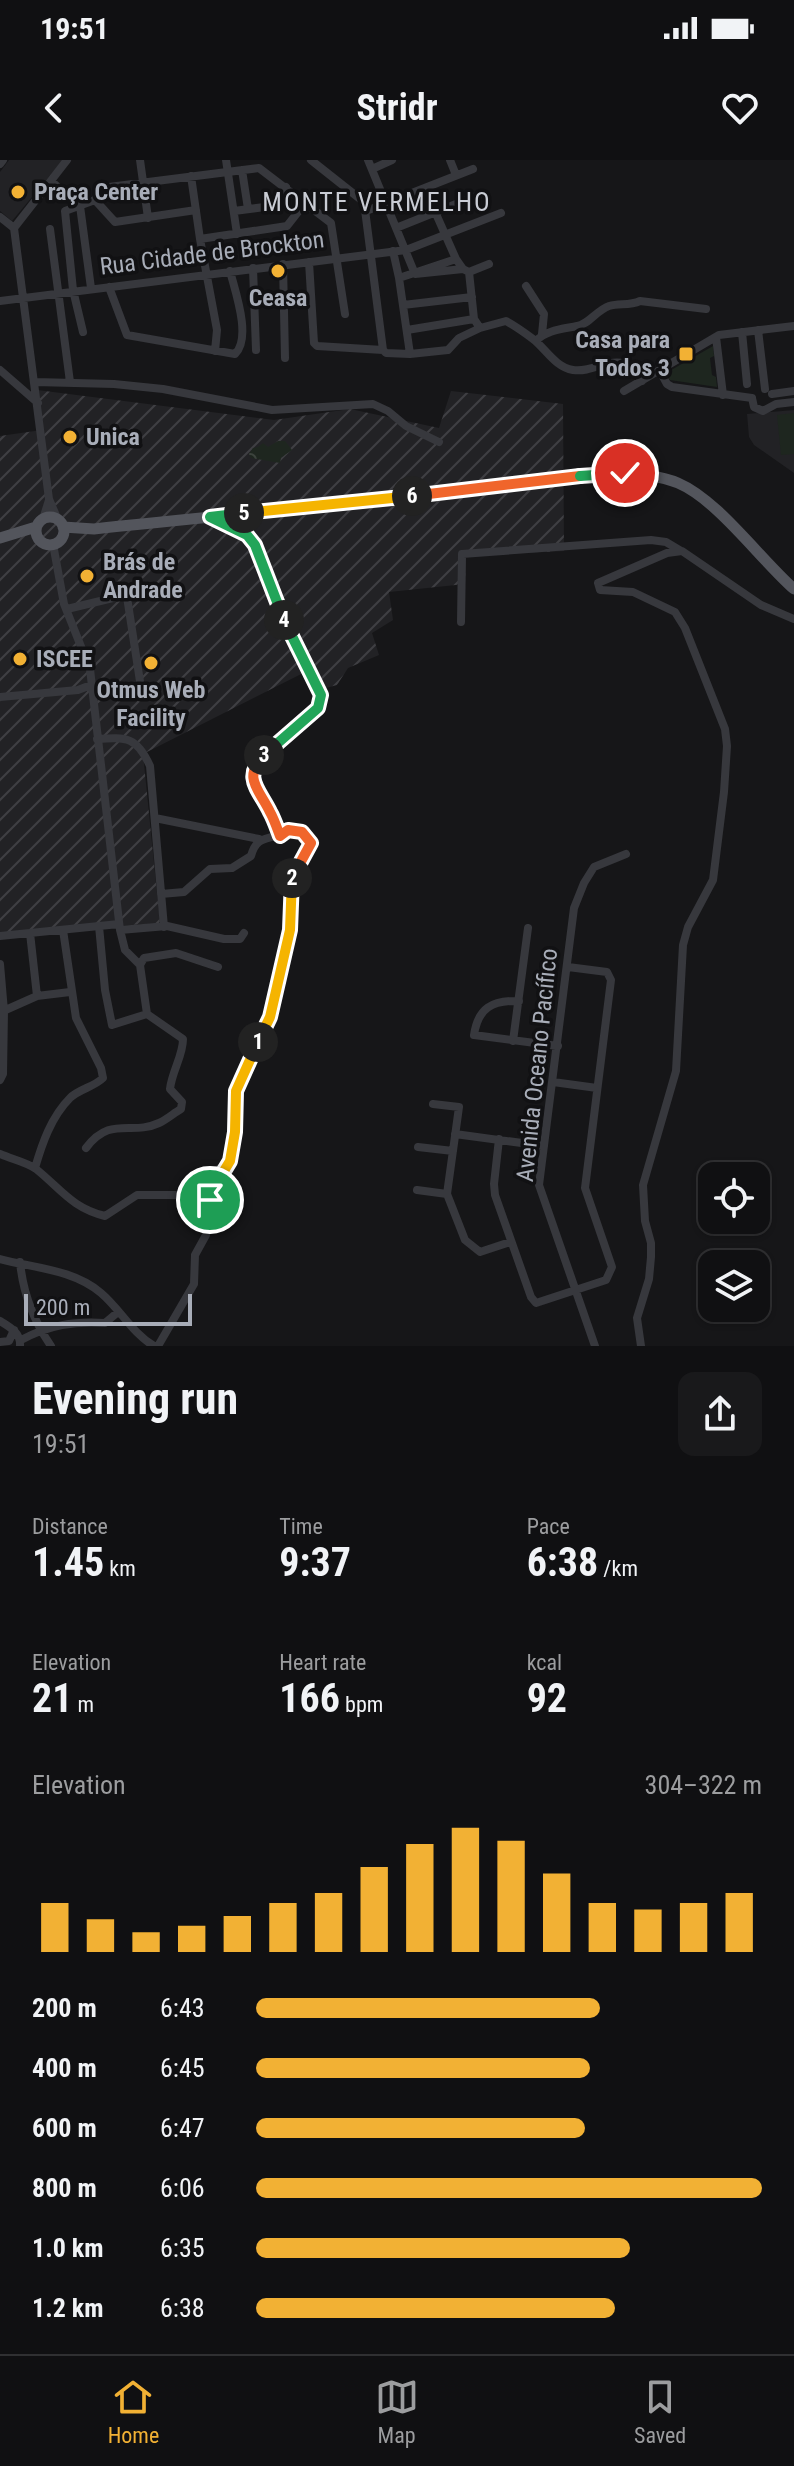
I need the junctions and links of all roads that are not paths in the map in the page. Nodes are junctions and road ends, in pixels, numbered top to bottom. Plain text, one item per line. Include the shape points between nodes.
1 (67, 160) edge
2 (140, 160) edge
3 (226, 160) edge
4 (311, 160) edge
5 (392, 160) edge
6 (450, 160) edge
7 (370, 164) edge
8 (473, 169) dead end
9 (242, 170) junction
10 (228, 172) junction
11 (456, 175) junction
12 (191, 176) junction
13 (51, 181) junction
14 (144, 181) junction
15 (286, 187) junction
16 (425, 189) junction
17 (481, 194) dead end
18 (382, 195) junction
19 (95, 200) junction
20 (305, 203) junction
21 (386, 205) junction
22 (80, 206) junction
23 (365, 206) junction
24 (248, 209) junction
25 (196, 210) junction
26 (234, 211) junction
27 (434, 213) junction
28 (501, 213) dead end
29 (0, 217) edge
30 (148, 218) junction
31 (14, 228) junction
32 (396, 228) junction
33 (50, 229) dead end
34 (237, 234) junction
35 (444, 236) junction
36 (200, 239) junction
37 (406, 250) junction
38 (393, 251) junction
39 (371, 254) junction
40 (337, 258) junction
41 (456, 259) junction
42 (309, 262) junction
43 (283, 264) junction
44 (489, 264) dead end
45 (253, 268) junction
46 (230, 271) junction
47 (466, 271) junction
48 (206, 274) junction
49 (415, 274) junction
50 (399, 278) junction
51 (526, 286) dead end
52 (109, 287) junction
53 (91, 288) junction
54 (73, 290) junction
55 (59, 293) junction
56 (22, 297) junction
57 (472, 297) junction
58 (0, 301) edge
59 (403, 305) junction
60 (706, 309) dead end
61 (345, 314) dead end
62 (474, 319) junction
63 (794, 326) edge
64 (480, 328) junction
65 (407, 330) junction
66 (758, 330) junction
67 (83, 332) dead end
68 (742, 332) junction
69 (539, 337) junction
70 (716, 337) junction
71 (256, 350) dead end
72 (383, 350) junction
73 (215, 351) junction
74 (410, 354) junction
75 (285, 358) dead end
76 (0, 370) edge
77 (660, 371) junction
78 (642, 381) junction
79 (35, 382) junction
80 (70, 382) junction
81 (747, 384) dead end
82 (624, 391) dead end
83 (794, 391) edge
84 (768, 392) junction
85 (723, 395) junction
86 (752, 398) junction
87 (794, 402) edge
88 (38, 403) junction
89 (773, 406) junction
90 (439, 442) dead end
91 (49, 499) junction
92 (210, 517) junction
93 (40, 523) junction
94 (18, 534) junction
95 (55, 534) junction
96 (0, 538) edge
97 (682, 551) junction
98 (794, 589) edge
99 (67, 609) junction
100 (794, 619) edge
101 (461, 622) dead end
102 (91, 685) junction
103 (141, 688) dead end
104 (0, 697) edge
105 (97, 739) junction
106 (155, 818) junction
107 (280, 836) junction
108 (259, 839) junction
109 (626, 854) dead end
110 (161, 894) junction
111 (99, 926) junction
112 (119, 927) junction
113 (164, 927) junction
114 (528, 928) dead end
115 (63, 930) junction
116 (30, 933) junction
117 (244, 933) dead end
118 (0, 936) edge
119 (0, 964) edge
120 (140, 965) junction
121 (218, 967) dead end
122 (568, 967) junction
123 (1, 987) edge
124 (70, 992) junction
125 (37, 996) junction
126 (519, 1001) junction
127 (2, 1012) edge
128 (147, 1014) junction
129 (513, 1041) junction
130 (558, 1046) junction
131 (0, 1080) edge
132 (553, 1082) junction
133 (597, 1088) junction
134 (433, 1104) dead end
135 (455, 1134) junction
136 (499, 1139) junction
137 (544, 1146) junction
138 (418, 1147) dead end
139 (86, 1148) dead end
140 (453, 1151) junction
141 (0, 1154) edge
142 (230, 1161) junction
143 (35, 1168) junction
144 (417, 1190) dead end
145 (447, 1194) junction
146 (510, 1242) junction
147 (0, 1259) edge
148 (20, 1262) junction
149 (575, 1291) junction
150 (118, 1312) junction
151 (0, 1321) edge
152 (14, 1330) junction
153 (40, 1330) junction
154 (0, 1342) edge
155 (21, 1343) edge
156 (51, 1346) edge
157 (156, 1346) edge
158 (595, 1346) edge
159 (641, 1346) edge

1 - 13 street
2 - 14 street
3 - 10 street
4 - 23 street
5 - 7 street
6 - 11 street
7 - 18 street
8 - 11 street
9 - 10 street
9 - 15 street via 262,168
9 - 24 street
10 - 12 street
10 - 26 street
11 - 16 street
12 - 14 street
12 - 25 street
13 - 22 street
13 - 31 street
14 - 19 street via 101,188
14 - 30 street
15 - 20 street
15 - 24 street via 272,206
16 - 21 street
16 - 27 street
17 - 27 street
18 - 21 street
18 - 23 street
19 - 22 street
19 - 30 street via 115,222
20 - 34 street via 287,226
20 - 40 street via 331,223
21 - 23 street
21 - 32 street
22 - 53 street
22 - 54 street via 64,214
23 - 39 street
24 - 26 street
25 - 30 street
25 - 36 street
26 - 34 street
27 - 32 street
27 - 35 street
28 - 35 street, Rua Cidade de Brockton
29 - 31 street
31 - 56 street
32 - 37 street
33 - 55 street
34 - 36 street
35 - 37 street, Rua Cidade de Brockton
35 - 41 street
36 - 48 street
37 - 38 street, Rua Cidade de Brockton
37 - 49 street
38 - 39 street, Rua Cidade de Brockton
38 - 50 street
39 - 40 street, Rua Cidade de Brockton
39 - 72 street
40 - 42 street, Rua Cidade de Brockton
40 - 61 street
41 - 47 street
41 - 49 street
42 - 43 street, Rua Cidade de Brockton
42 - 72 street via 315,345
43 - 45 street, Rua Cidade de Brockton
43 - 75 street
44 - 47 street
45 - 46 street, Rua Cidade de Brockton
45 - 71 street
46 - 48 street, Rua Cidade de Brockton
46 - 73 street via 241,313 242,346 238,353
47 - 49 street
47 - 57 street
48 - 52 street, Rua Cidade de Brockton
48 - 73 street via 217,330
49 - 50 street
50 - 59 street
51 - 69 street via 544,314
52 - 53 street, Rua Cidade de Brockton
52 - 73 street via 127,335
53 - 54 street, Rua Cidade de Brockton
54 - 55 street, Rua Cidade de Brockton
54 - 67 street
55 - 56 street, Rua Cidade de Brockton
55 - 80 street
56 - 58 street, Rua Cidade de Brockton
56 - 79 street
57 - 59 street
57 - 62 street
59 - 65 street
60 - 69 street via 640,301 611,306 578,327
62 - 64 street
62 - 65 street
63 - 66 street
64 - 69 street via 506,321
64 - 74 street via 448,350
65 - 74 street
66 - 68 street
66 - 84 street
68 - 70 street
68 - 81 street
69 - 78 street via 558,363 574,370 625,364
70 - 77 street
70 - 85 street
72 - 74 street
76 - 88 street
77 - 78 street
77 - 85 street via 669,386
78 - 82 street
79 - 80 street
79 - 88 street
80 - 90 street via 189,392 272,410 373,404
83 - 84 street
84 - 86 street via 758,390
84 - 89 street
85 - 86 street
86 - 89 street via 760,411
87 - 89 street
88 - 91 street
91 - 93 street
91 - 95 street
92 - 95 main road
92 - 98 main road via 592,474 643,474 676,483 702,498
92 - 107 street via 247,535 255,545 321,695 318,708 261,757 252,774
93 - 94 main road
93 - 95 main road via 50,517
93 - 95 main road via 36,533
94 - 95 main road
94 - 96 main road
95 - 99 street via 58,582
97 - 100 street via 761,605
97 - 101 street via 651,540 462,554
97 - 159 street via 603,579 597,587 633,592 675,612 717,706 727,746 713,880 683,945 676,1071 643,1185 651,1257 637,1318
99 - 102 street
99 - 103 street via 127,597
102 - 104 street
102 - 105 street
105 - 106 street via 125,737 146,758
105 - 112 street
106 - 108 street
106 - 110 street
107 - 108 street
107 - 142 street via 288,830 302,832 311,843 292,879 290,930 270,1017 236,1091
108 - 110 street via 251,856 232,868 210,869 184,892
109 - 122 street, Avenida Oceano Pacífico via 594,867 584,883 574,908
110 - 113 street
111 - 112 street
111 - 115 street
111 - 128 street via 112,1025
112 - 113 street
112 - 120 street via 125,950
113 - 117 street via 224,939 240,939
114 - 126 street
115 - 116 street
115 - 124 street
116 - 118 street
116 - 125 street
119 - 123 street
120 - 121 street via 144,958 176,953
120 - 128 street
122 - 130 street, Avenida Oceano Pacífico
122 - 133 street via 607,972 611,980
123 - 127 street
124 - 125 street
124 - 143 street via 103,1078 71,1097 59,1112
125 - 127 street
126 - 129 street
126 - 129 street via 501,1001 484,1009 474,1035
127 - 131 street
128 - 139 street via 183,1039 170,1089 182,1102 181,1109 159,1123 102,1132
129 - 130 street
130 - 132 street, Avenida Oceano Pacífico
132 - 133 street
132 - 137 street, Avenida Oceano Pacífico
133 - 149 street via 585,1188 612,1267 606,1280
134 - 135 street via 459,1107
135 - 136 street
135 - 140 street
136 - 137 street
136 - 146 street via 494,1184
137 - 149 street, Avenida Oceano Pacífico via 539,1185
138 - 140 street
140 - 145 street
141 - 143 street
142 - 143 street via 182,1195 137,1195 105,1216 75,1205
142 - 157 street via 213,1189 206,1235 195,1255 194,1284
144 - 145 street
145 - 146 street via 472,1247 480,1252
146 - 149 street via 536,1303
147 - 148 street
148 - 150 street via 84,1282
148 - 153 street via 23,1287
149 - 158 street, Avenida Oceano Pacífico
150 - 153 street via 105,1323 74,1322
150 - 157 street
151 - 152 street
152 - 154 street via 9,1341
152 - 155 street
153 - 155 street
153 - 156 street

